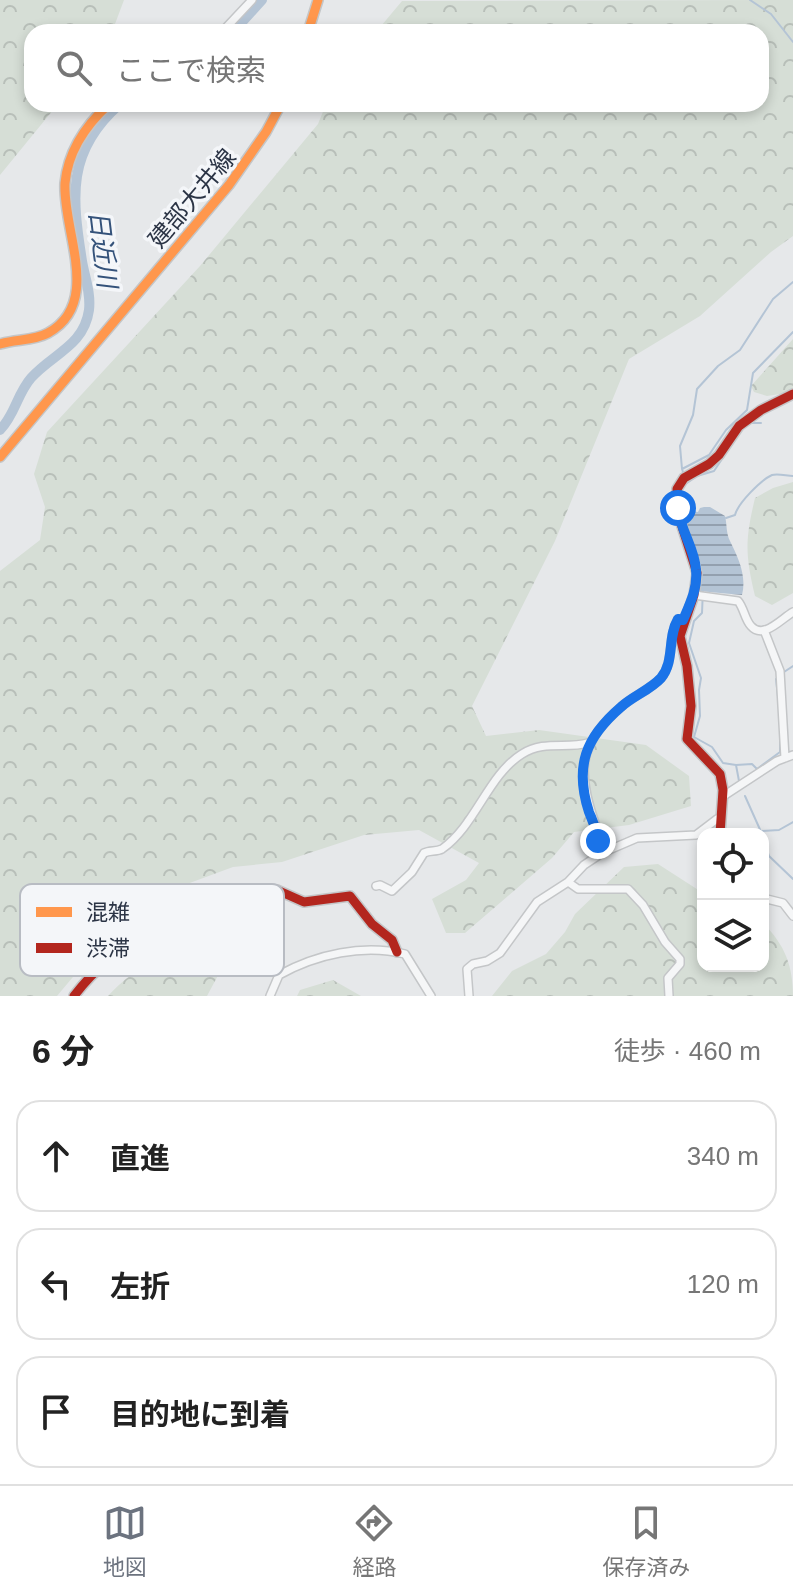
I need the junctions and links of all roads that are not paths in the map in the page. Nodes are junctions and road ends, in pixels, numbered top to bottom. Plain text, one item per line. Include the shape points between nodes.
1 (252, 0) edge
2 (318, 0) edge
3 (230, 24) edge
4 (310, 24) edge
5 (102, 112) edge
6 (277, 112) edge
7 (0, 344) edge
8 (793, 394) edge
9 (0, 457) edge
10 (699, 596) junction
11 (793, 612) edge
12 (683, 620) junction
13 (764, 630) junction
14 (588, 743) junction
15 (789, 756) edge
16 (725, 795) junction
17 (717, 819) junction
18 (719, 828) edge
19 (602, 853) junction
20 (568, 882) junction
21 (376, 886) dead end
22 (284, 892) edge
23 (769, 900) edge
24 (793, 916) edge
25 (397, 952) junction
26 (284, 973) edge
27 (92, 976) edge
28 (279, 976) edge
29 (74, 996) edge
30 (270, 996) edge
31 (431, 996) edge
32 (469, 996) edge
33 (669, 996) edge

1 - 3 street
2 - 4 street
5 - 7 street via 79,139 67,168 65,204 78,282 74,304 51,332
6 - 9 street, 建部大井線 via 226,191
8 - 10 street via 749,418 709,464 679,485 675,495
10 - 12 street
10 - 13 street via 738,601 751,627
11 - 13 street
12 - 14 street via 674,625 669,665 662,676 619,709
12 - 16 street via 680,636 691,716 687,739 718,770
13 - 15 street via 780,671
14 - 19 street via 582,765
14 - 21 street via 549,744 522,754 467,825 440,850 424,853 392,891
15 - 16 street
16 - 17 street
17 - 18 street
17 - 19 street via 696,835 637,838
19 - 20 street
20 - 32 street via 537,902 500,953 469,966
20 - 33 street via 578,889 628,889 643,905 680,959 668,978
22 - 25 street via 304,902 350,896
23 - 24 street via 783,903
25 - 26 street via 348,951
25 - 31 street via 410,958
27 - 29 street
28 - 30 street

